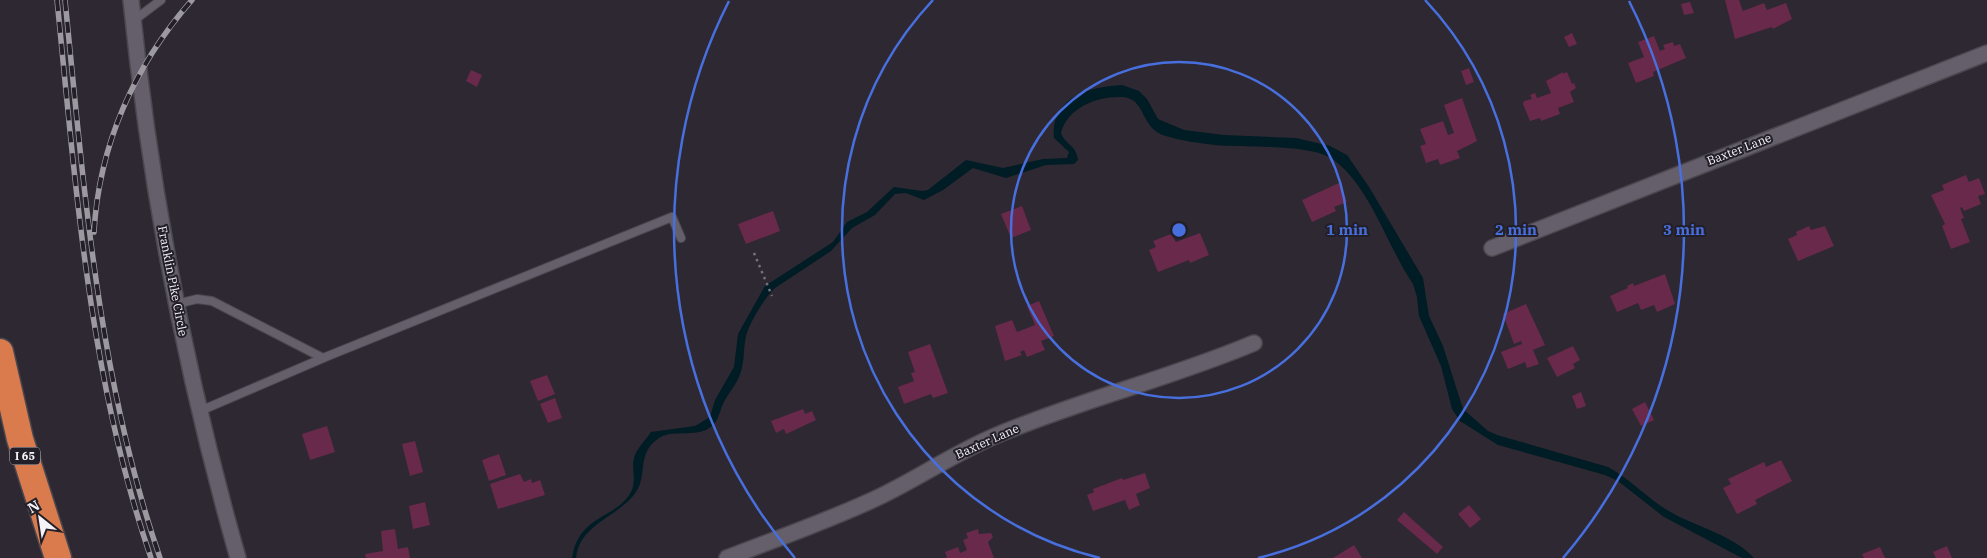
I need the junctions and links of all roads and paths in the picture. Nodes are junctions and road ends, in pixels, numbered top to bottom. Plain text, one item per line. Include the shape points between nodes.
1 (130, 0) edge
2 (161, 0) edge
3 (133, 21) junction
4 (1987, 53) edge
5 (682, 238) dead end
6 (1492, 248) dead end
7 (754, 253) dead end
8 (772, 296) dead end
9 (177, 304) junction
10 (1254, 342) dead end
11 (0, 352) edge
12 (323, 358) junction
13 (200, 411) junction
14 (58, 558) edge
15 (238, 558) edge
16 (727, 558) edge

1 - 3 street, Franklin Pike Circle
2 - 3 lane
3 - 9 street, Franklin Pike Circle via 138,76
4 - 6 street, Baxter Lane
5 - 12 lane via 672,218
7 - 8 path
9 - 12 lane via 202,299 212,301
9 - 13 street, Franklin Pike Circle
10 - 16 street, Baxter Lane via 1168,376 1088,401 996,436 858,507
11 - 14 highway, I 65 via 20,439
12 - 13 lane
13 - 15 street, Franklin Pike Circle

